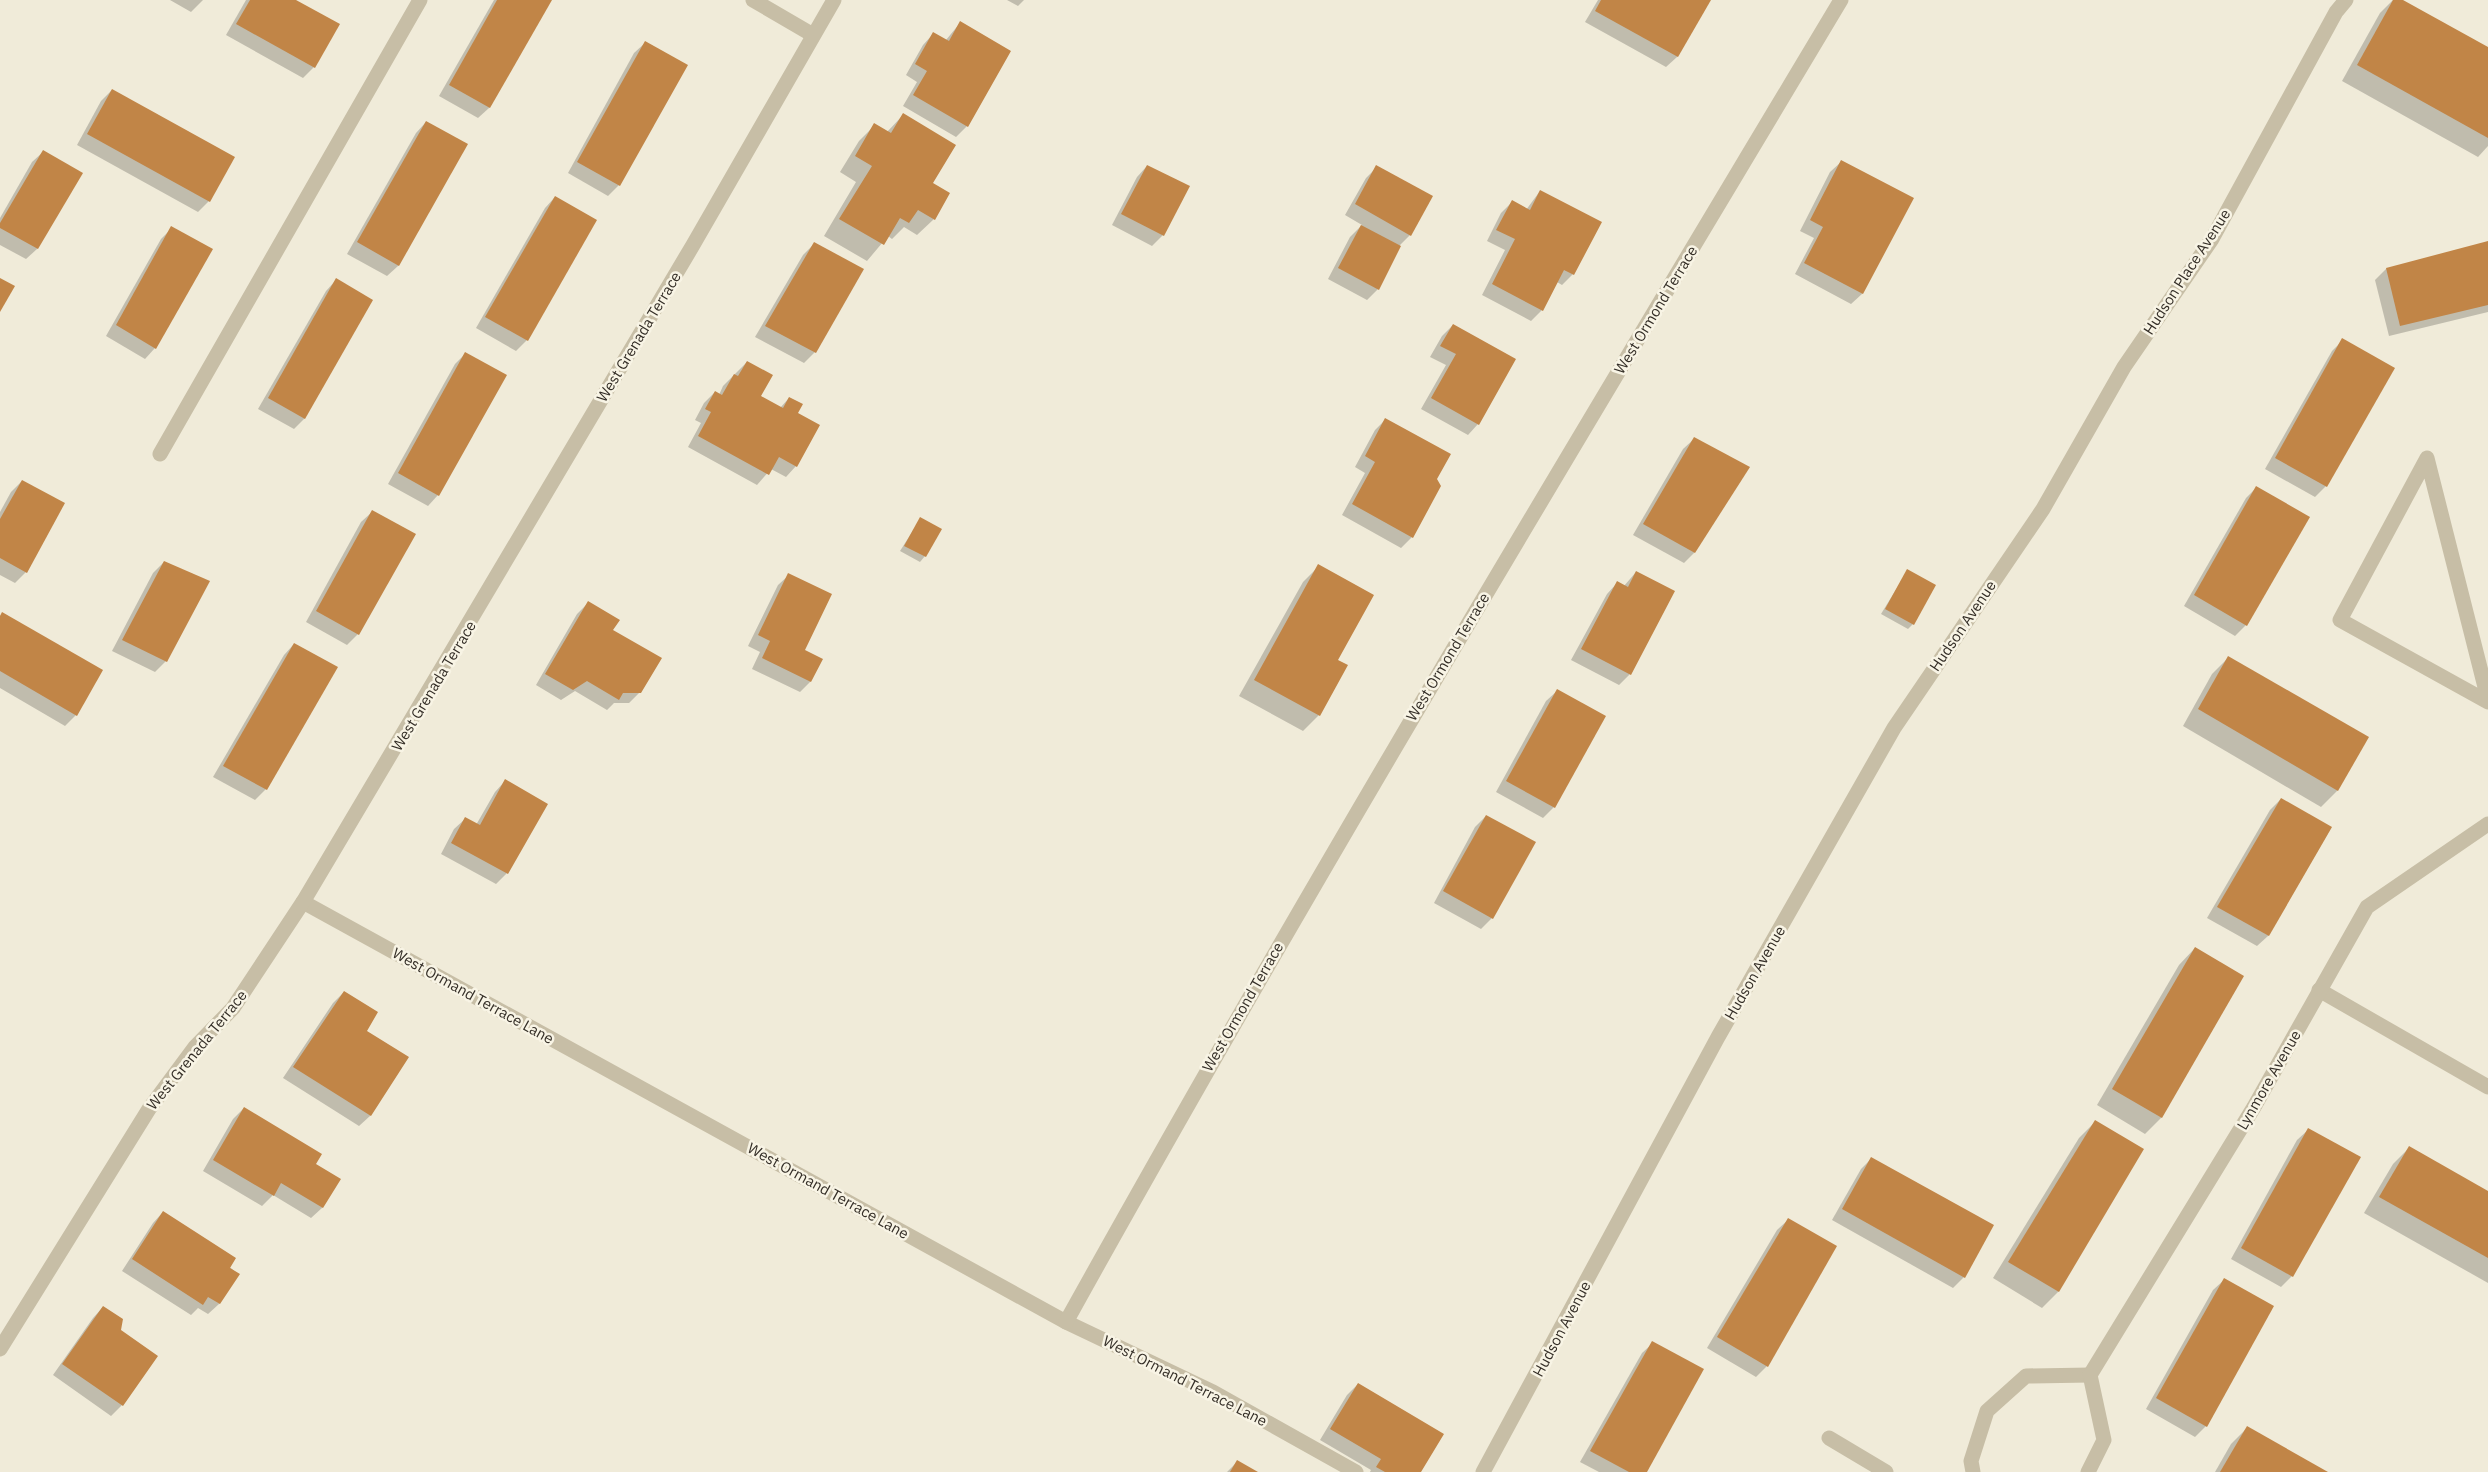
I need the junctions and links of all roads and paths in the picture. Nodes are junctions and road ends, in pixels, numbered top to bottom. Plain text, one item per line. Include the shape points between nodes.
1 (420, 0) edge
2 (753, 0) edge
3 (834, 0) edge
4 (1841, 0) edge
5 (2346, 0) edge
6 (813, 36) junction
7 (160, 454) dead end
8 (2054, 490) joint
9 (2488, 701) edge
10 (2488, 824) edge
11 (303, 902) junction
12 (2319, 990) junction
13 (2488, 1087) edge
14 (1066, 1322) junction
15 (0, 1349) edge
16 (2090, 1375) junction
17 (1829, 1438) dead end
18 (1356, 1472) edge
19 (1483, 1472) edge
20 (1886, 1472) edge
21 (1973, 1472) edge
22 (2088, 1472) edge

1 - 7 street
2 - 6 street
3 - 6 street, West Grenada Terrace
4 - 14 street, West Ormond Terrace via 1378,773 1179,1118
5 - 8 street, Hudson Place Avenue via 2336,12 2212,239 2124,367
6 - 11 street, West Grenada Terrace via 678,271
8 - 19 street, Hudson Avenue via 1894,728 1718,1037
9 - 9 street via 2427,458 2340,620
10 - 12 street, Lynmore Avenue via 2367,907
11 - 14 street, West Ormand Terrace Lane
11 - 15 street, West Grenada Terrace via 233,1008 195,1047 149,1109
12 - 13 street
12 - 16 street, Lynmore Avenue via 2254,1107
14 - 18 street, West Ormand Terrace Lane via 1213,1392
16 - 21 street via 2026,1376 1987,1410 1971,1462
16 - 22 street via 2104,1440
17 - 20 street

